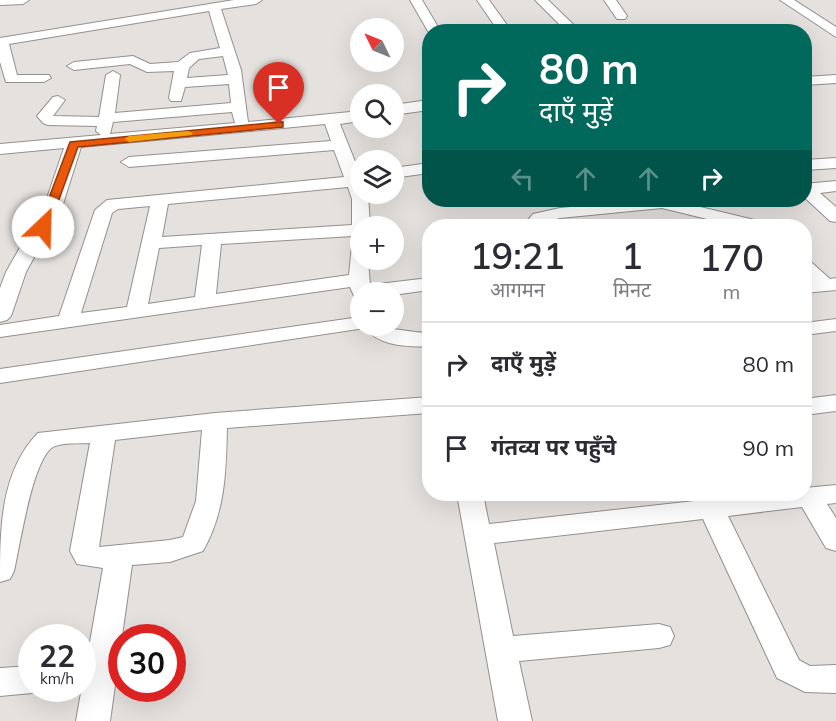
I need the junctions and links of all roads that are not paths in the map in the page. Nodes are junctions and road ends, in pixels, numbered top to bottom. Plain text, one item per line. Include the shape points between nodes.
1 (23, 0) edge
2 (256, 0) edge
3 (416, 0) edge
4 (483, 0) edge
5 (541, 0) edge
6 (610, 0) edge
7 (786, 0) edge
8 (0, 2) edge
9 (189, 5) edge
10 (214, 7) junction
11 (621, 16) dead end
12 (430, 24) edge
13 (500, 24) edge
14 (566, 24) edge
15 (836, 33) edge
16 (1, 42) edge
17 (226, 51) junction
18 (74, 66) dead end
19 (182, 66) junction
20 (113, 75) dead end
21 (44, 78) dead end
22 (235, 79) junction
23 (836, 79) edge
24 (812, 80) edge
25 (58, 100) dead end
26 (422, 106) edge
27 (239, 107) junction
28 (404, 108) edge
29 (350, 117) edge
30 (333, 119) junction
31 (106, 120) junction
32 (242, 128) junction
33 (102, 141) junction
34 (74, 144) junction
35 (341, 145) junction
36 (0, 149) edge
37 (129, 162) dead end
38 (836, 162) edge
39 (812, 164) edge
40 (350, 165) edge
41 (422, 169) edge
42 (404, 171) edge
43 (350, 180) edge
44 (836, 186) edge
45 (812, 188) edge
46 (812, 196) edge
47 (160, 198) junction
48 (627, 207) edge
49 (668, 207) edge
50 (677, 207) edge
51 (603, 209) junction
52 (836, 217) edge
53 (541, 219) edge
54 (610, 219) edge
55 (683, 219) edge
56 (727, 219) edge
57 (350, 229) edge
58 (212, 240) junction
59 (150, 243) junction
60 (812, 271) edge
61 (831, 284) edge
62 (422, 286) edge
63 (812, 286) edge
64 (404, 287) edge
65 (350, 289) edge
66 (205, 303) junction
67 (136, 314) junction
68 (0, 316) edge
69 (67, 323) junction
70 (350, 324) edge
71 (836, 326) edge
72 (812, 328) edge
73 (0, 331) edge
74 (390, 336) edge
75 (422, 340) edge
76 (0, 376) edge
77 (836, 403) edge
78 (422, 406) edge
79 (812, 406) edge
80 (215, 421) junction
81 (105, 433) junction
82 (823, 496) edge
83 (471, 501) edge
84 (752, 501) edge
85 (712, 510) junction
86 (478, 535) junction
87 (836, 541) edge
88 (119, 556) junction
89 (1, 562) edge
90 (659, 636) dead end
91 (501, 650) junction
92 (96, 657) edge
93 (836, 679) edge
94 (18, 680) edge
95 (0, 682) edge
96 (93, 702) edge
97 (93, 721) edge
98 (515, 721) edge

1 - 8 street
2 - 10 street
3 - 12 street
4 - 13 street
5 - 14 street
6 - 11 street
7 - 15 street
9 - 10 street
9 - 16 street
10 - 17 street
16 - 21 street via 11,79
17 - 19 street via 195,56
17 - 22 street
18 - 19 street via 133,60 147,68
19 - 22 street via 177,91
20 - 31 street
22 - 27 street
23 - 24 street
25 - 31 street via 45,116 48,120
26 - 28 street
27 - 31 street
27 - 32 street
29 - 30 street
30 - 32 street
30 - 35 street
31 - 33 street
32 - 33 street
33 - 34 street
34 - 36 street
34 - 68 street via 54,204 16,272
35 - 37 street
35 - 40 street
38 - 39 street
41 - 42 street
43 - 47 street
44 - 45 street
46 - 52 street
47 - 59 street
47 - 69 street via 119,202 104,210
48 - 51 street
49 - 55 street
50 - 56 street
51 - 53 street
51 - 54 street
57 - 58 street
58 - 59 street
58 - 66 street
59 - 67 street
60 - 61 street
61 - 63 street
62 - 64 street
65 - 66 street
66 - 67 street
67 - 69 street
69 - 73 street
70 - 76 street
71 - 72 street
74 - 75 street
77 - 79 street
78 - 80 street
80 - 81 street
80 - 88 street via 212,487 204,522 193,544 170,551
81 - 88 street via 84,551 95,558
81 - 89 street via 47,439 38,445 25,468
82 - 87 street
83 - 86 street
84 - 85 street
85 - 86 street
85 - 93 street via 788,669 798,678 810,681
86 - 91 street
88 - 92 street
90 - 91 street
91 - 98 street
94 - 95 street
96 - 97 street

